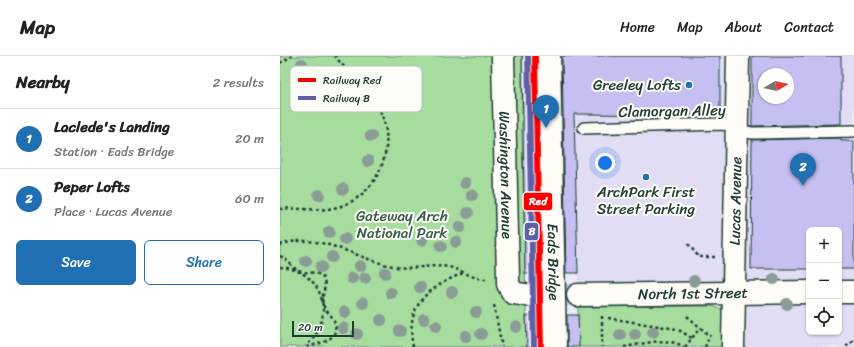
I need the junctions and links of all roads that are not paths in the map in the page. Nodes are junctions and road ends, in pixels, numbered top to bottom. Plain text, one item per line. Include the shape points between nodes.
1 (503, 56) edge
2 (549, 56) edge
3 (738, 56) edge
4 (737, 127) junction
5 (584, 128) dead end
6 (854, 131) edge
7 (806, 292) edge
8 (842, 292) edge
9 (854, 292) edge
10 (734, 293) junction
11 (520, 294) dead end
12 (578, 295) tunnel mouth
13 (555, 347) edge
14 (733, 347) edge

1 - 11 street, Washington Avenue via 508,284
2 - 13 street, Eads Bridge, bridge
3 - 4 street, Lucas Avenue
4 - 5 lane, Clamorgan Alley via 721,124
4 - 6 lane, Clamorgan Alley via 753,133
4 - 10 street, Lucas Avenue
7 - 10 street, North 1st Street
8 - 9 street
10 - 12 street, North 1st Street
10 - 14 street, Lucas Avenue

